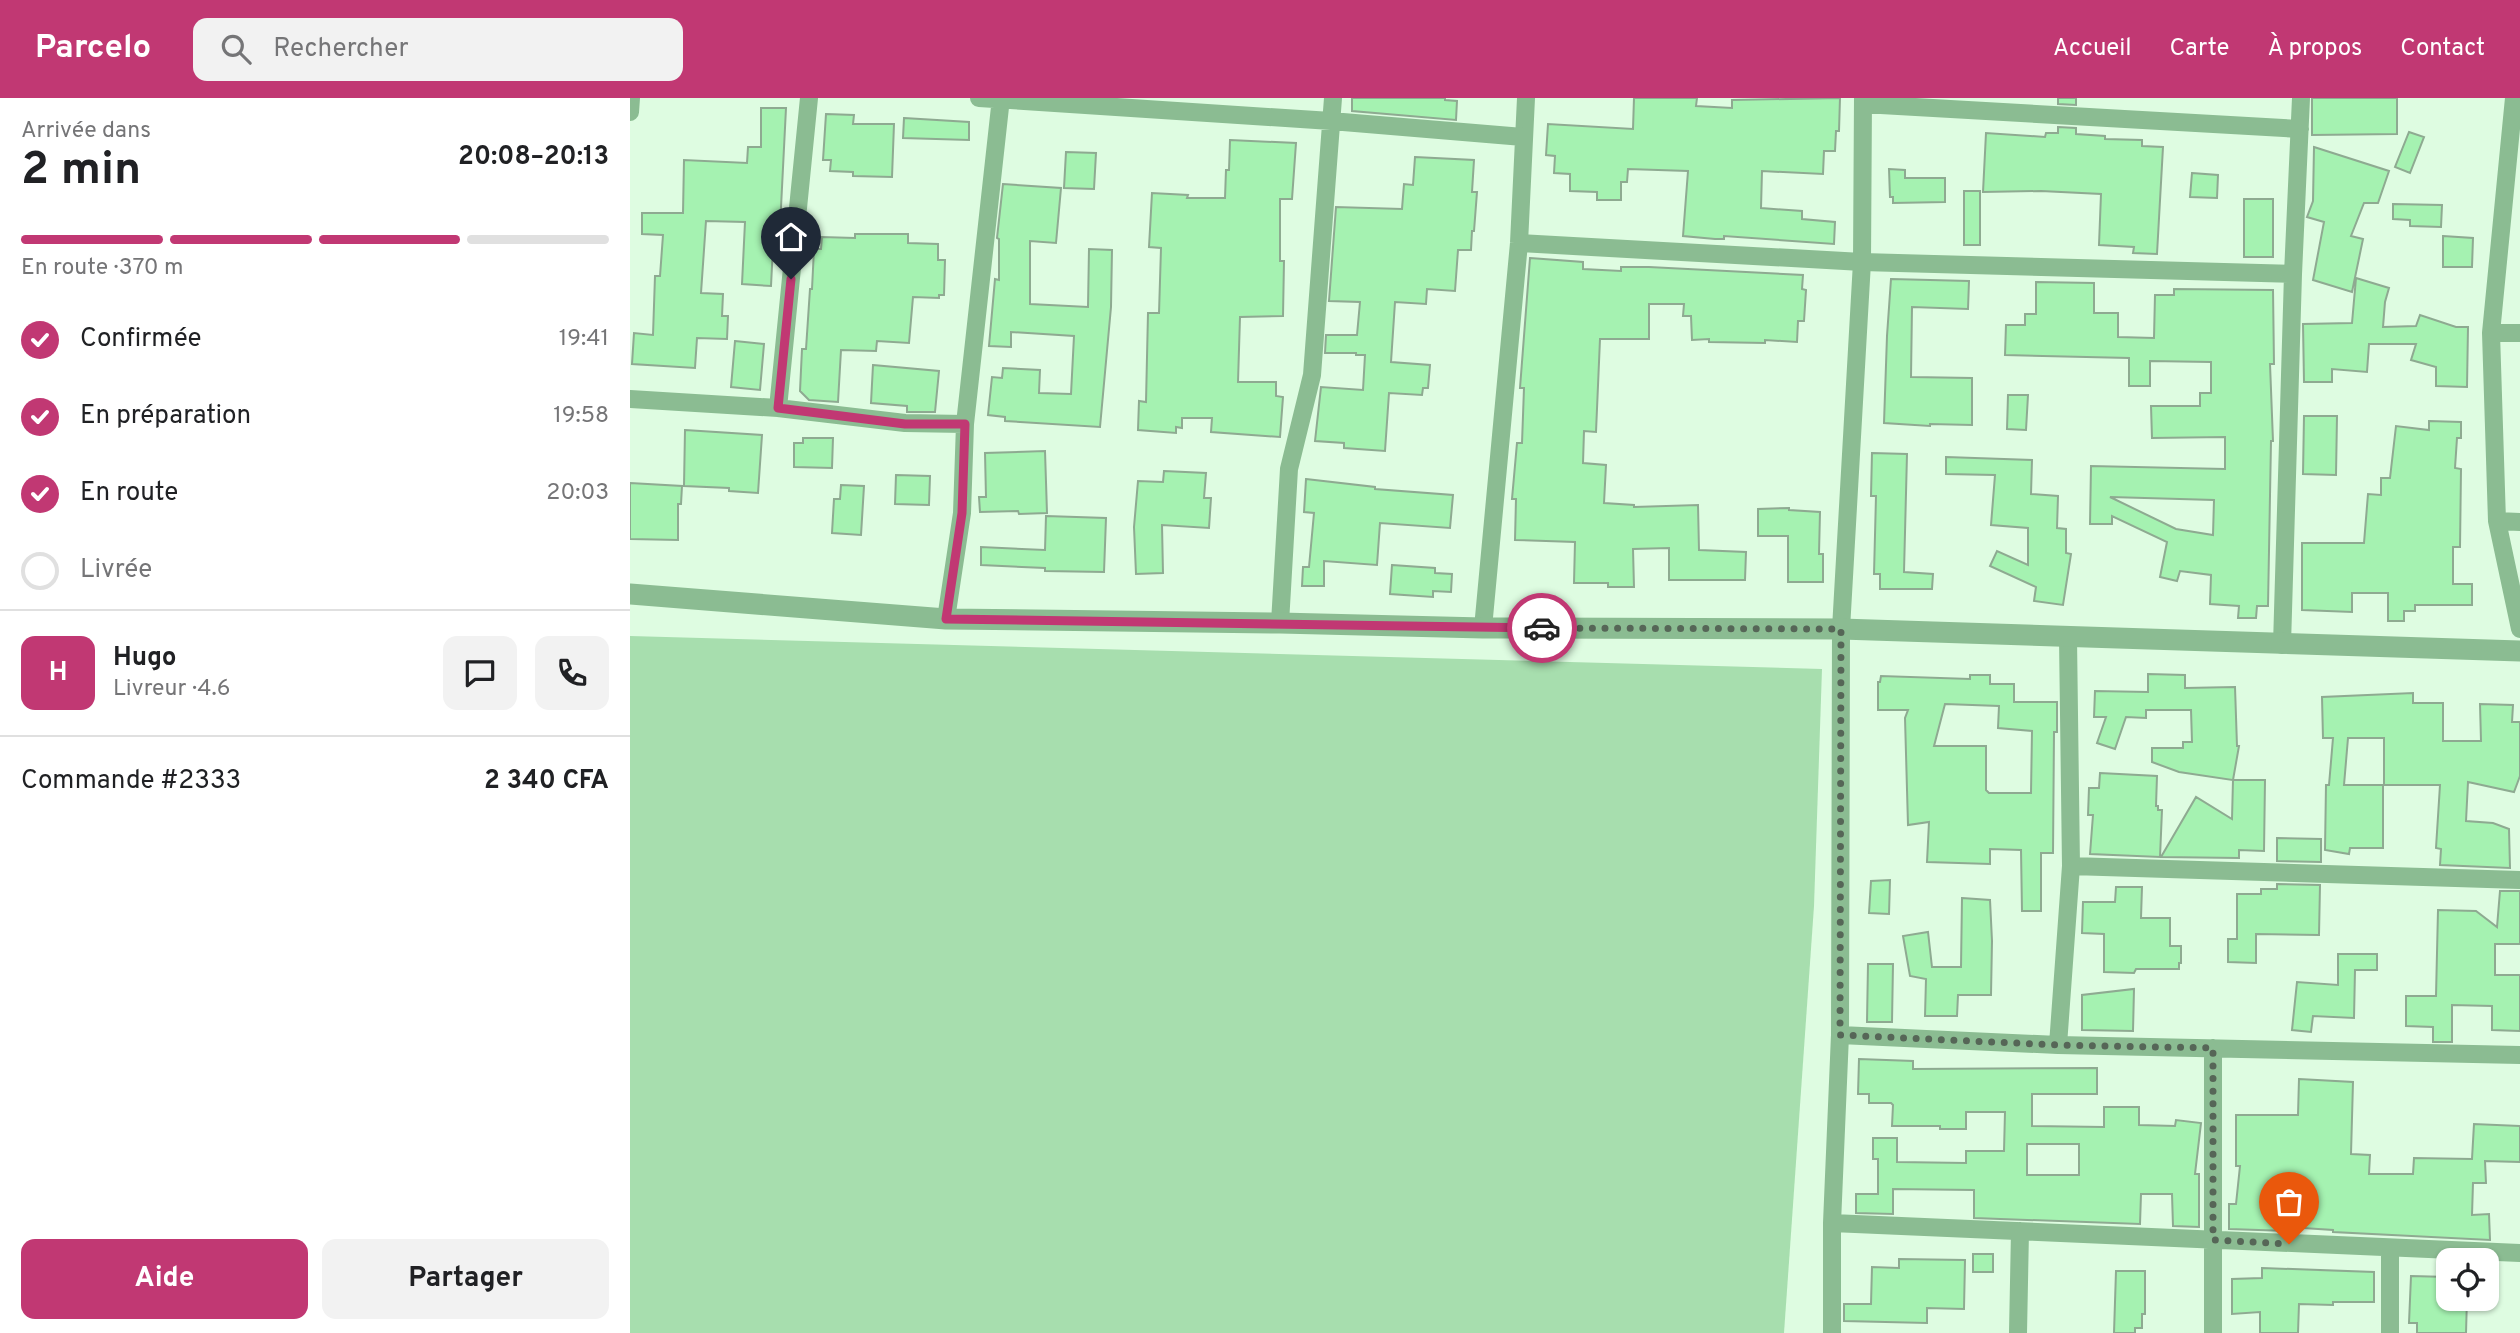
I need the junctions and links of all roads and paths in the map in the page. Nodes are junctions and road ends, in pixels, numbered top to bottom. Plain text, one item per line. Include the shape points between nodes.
1 (631, 98) edge
2 (809, 98) edge
3 (979, 98) edge
4 (1333, 98) edge
5 (1526, 98) edge
6 (2301, 98) edge
7 (2514, 98) edge
8 (1001, 99) edge
9 (1863, 101) edge
10 (630, 112) edge
11 (1331, 121) junction
12 (2300, 129) junction
13 (1523, 137) junction
14 (1519, 243) junction
15 (1862, 262) junction
16 (2293, 274) junction
17 (2491, 333) junction
18 (2520, 334) edge
19 (630, 399) edge
20 (778, 408) junction
21 (965, 424) junction
22 (2497, 522) junction
23 (2520, 522) edge
24 (630, 594) edge
25 (946, 619) junction
26 (1280, 623) junction
27 (1482, 628) junction
28 (1841, 629) junction
29 (2520, 629) edge
30 (2068, 638) junction
31 (2282, 645) junction
32 (2520, 651) edge
33 (2071, 866) junction
34 (2520, 880) edge
35 (1840, 1035) junction
36 (2058, 1045) junction
37 (2213, 1048) junction
38 (2520, 1055) edge
39 (1832, 1223) junction
40 (2020, 1231) junction
41 (2213, 1240) junction
42 (2390, 1248) junction
43 (2520, 1253) edge
44 (1832, 1333) edge
45 (2018, 1333) edge
46 (2213, 1333) edge
47 (2390, 1333) edge

1 - 10 street
2 - 20 street
3 - 8 street
4 - 11 street
5 - 13 street
6 - 12 street
7 - 17 street
8 - 11 street
8 - 21 street
9 - 12 street
9 - 15 street
11 - 13 street
11 - 26 street via 1312,375 1289,469
12 - 16 street
13 - 14 street
14 - 15 street
14 - 27 street
15 - 16 street
15 - 28 street
16 - 31 street
17 - 18 street
17 - 22 street
19 - 20 street
20 - 21 street via 905,424
21 - 25 street via 962,513
22 - 23 street
22 - 29 street
24 - 25 street
25 - 26 street
26 - 27 street
27 - 28 street
28 - 30 street
28 - 35 street
30 - 31 street
30 - 33 street
31 - 32 street
33 - 34 street
33 - 36 street
35 - 36 street
35 - 39 street
36 - 37 street
37 - 38 street
37 - 41 street
39 - 40 street
39 - 44 street
40 - 41 street
40 - 45 street
41 - 42 street
41 - 46 street
42 - 43 street
42 - 47 street

